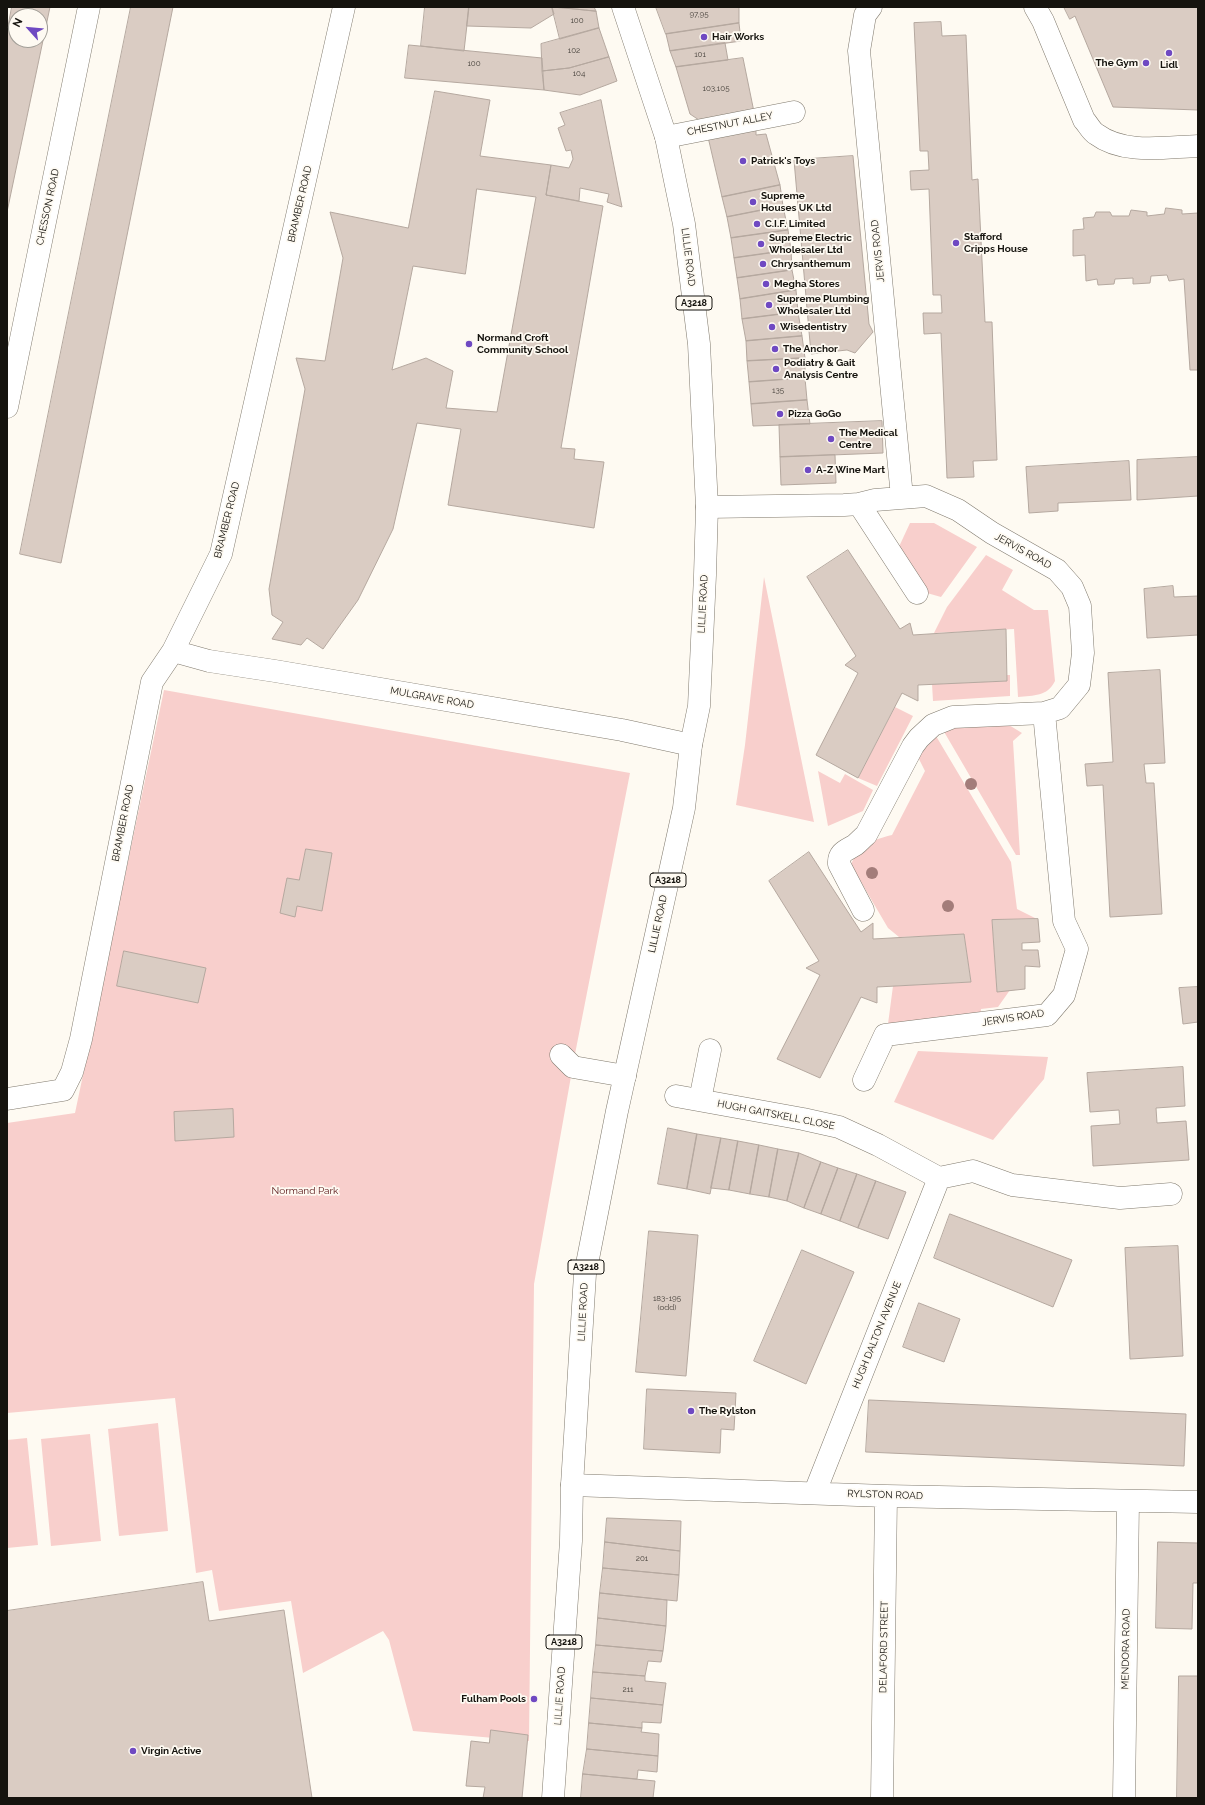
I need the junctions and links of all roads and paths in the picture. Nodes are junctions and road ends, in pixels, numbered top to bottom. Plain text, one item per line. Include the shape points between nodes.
1 (89, 7) edge
2 (344, 7) edge
3 (623, 7) edge
4 (870, 7) edge
5 (1035, 7) edge
6 (794, 112) dead end
7 (666, 137) junction
8 (1198, 146) edge
9 (7, 407) edge
10 (902, 497) junction
11 (859, 504) junction
12 (707, 507) junction
13 (917, 594) dead end
14 (173, 651) junction
15 (1044, 713) junction
16 (691, 745) junction
17 (863, 910) dead end
18 (710, 1050) dead end
19 (561, 1055) dead end
20 (625, 1076) junction
21 (864, 1080) dead end
22 (676, 1096) dead end
23 (7, 1100) edge
24 (700, 1100) junction
25 (939, 1178) junction
26 (1171, 1194) dead end
27 (572, 1485) junction
28 (815, 1492) junction
29 (886, 1496) junction
30 (1128, 1501) junction
31 (1198, 1502) edge
32 (553, 1798) edge
33 (882, 1798) edge
34 (1124, 1798) edge

1 - 9 street, CHESSON ROAD
2 - 14 street, BRAMBER ROAD via 220,554
3 - 7 street, LILLIE ROAD / A3218
4 - 10 street, JERVIS ROAD via 865,14 859,50
5 - 8 street via 1084,120 1094,134 1114,145 1138,148
6 - 7 street, CHESTNUT ALLEY
7 - 12 street, LILLIE ROAD / A3218 via 684,224 699,344
10 - 11 street, JERVIS ROAD
10 - 15 street, JERVIS ROAD via 926,496 958,510 992,533 1057,570 1072,587 1080,606 1083,653 1079,685 1060,708
11 - 12 street, JERVIS ROAD
11 - 13 street
12 - 16 street, LILLIE ROAD / A3218 via 699,706
14 - 16 street, MULGRAVE ROAD via 209,662 614,729
14 - 23 street, BRAMBER ROAD via 152,682 72,1072 63,1090
15 - 17 street, JERVIS ROAD via 953,718 933,725 919,738 866,835 842,852 838,858
15 - 21 street, JERVIS ROAD via 1064,921 1077,949 1064,995 1047,1015 885,1035
16 - 20 street, LILLIE ROAD / A3218 via 684,808
18 - 24 street
19 - 20 street via 573,1067
20 - 27 street, LILLIE ROAD / A3218 via 585,1274
22 - 24 street, HUGH GAITSKELL CLOSE
24 - 25 street, HUGH GAITSKELL CLOSE via 839,1127
25 - 26 street via 974,1171 1012,1185 1120,1198
25 - 28 street, HUGH DALTON AVENUE
27 - 28 street, RYLSTON ROAD
27 - 32 street, LILLIE ROAD / A3218 via 571,1541
28 - 29 street, RYLSTON ROAD
29 - 30 street, RYLSTON ROAD
29 - 33 street, DELAFORD STREET
30 - 31 street, RYLSTON ROAD
30 - 34 street, MENDORA ROAD

